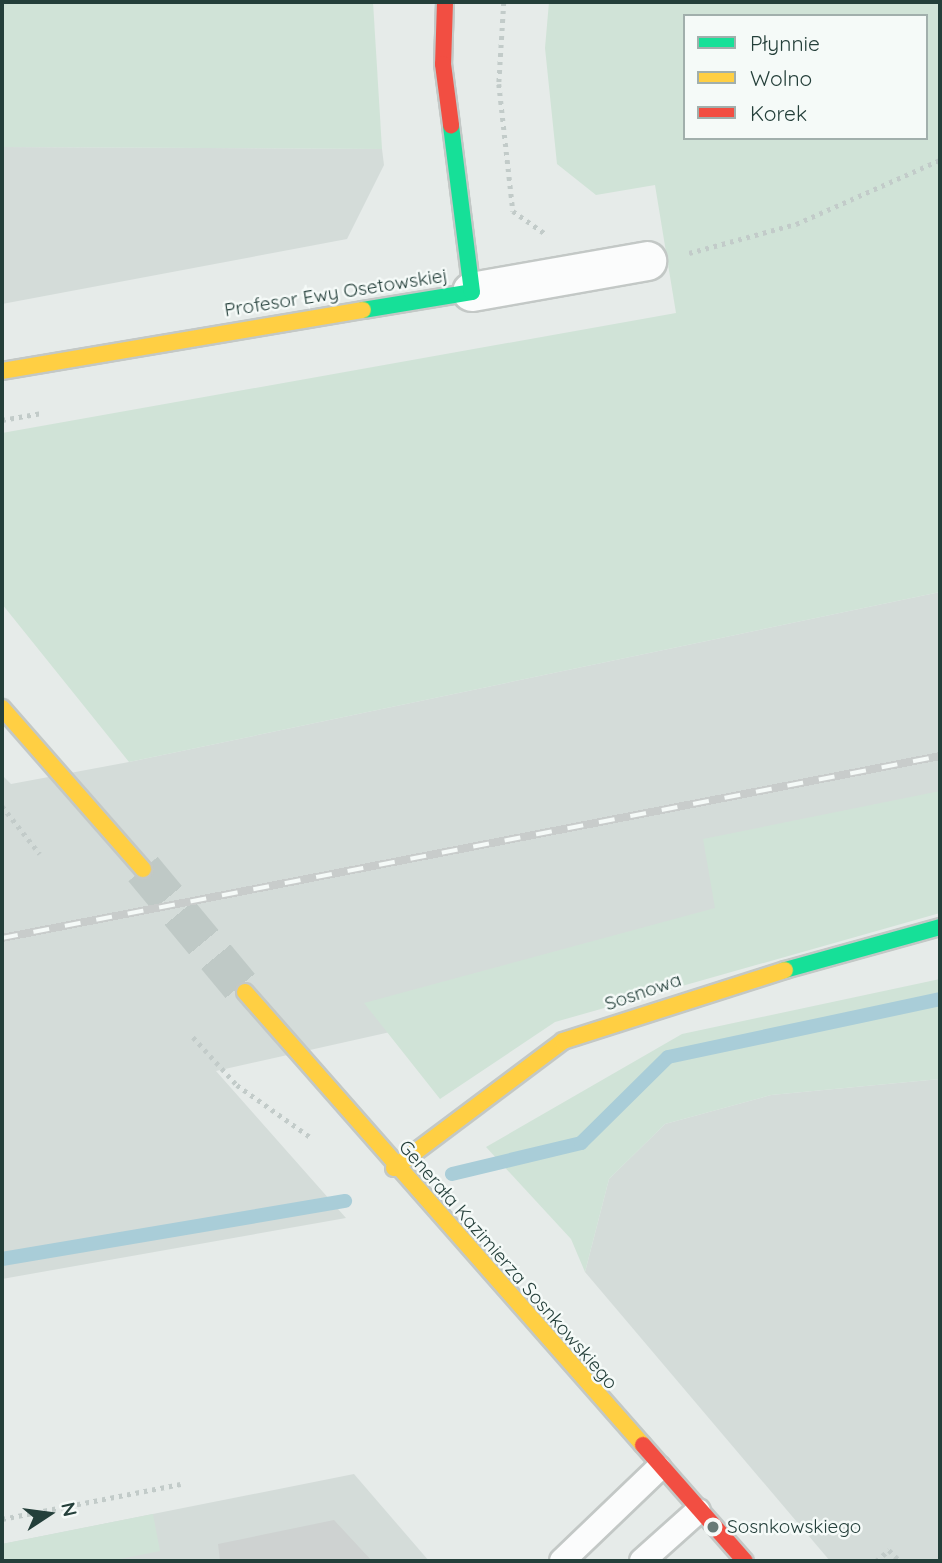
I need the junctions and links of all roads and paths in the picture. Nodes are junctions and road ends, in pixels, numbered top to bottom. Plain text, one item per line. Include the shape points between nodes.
1 (445, 2) edge
2 (504, 2) edge
3 (940, 160) edge
4 (554, 240) dead end
5 (647, 261) joint
6 (472, 292) junction
7 (2, 371) edge
8 (2, 708) edge
9 (2, 806) edge
10 (40, 854) dead end
11 (143, 869) tunnel mouth
12 (940, 928) edge
13 (245, 992) tunnel mouth
14 (394, 1168) junction
15 (659, 1468) junction
16 (181, 1484) dead end
17 (698, 1511) junction
18 (2, 1519) edge
19 (562, 1561) edge
20 (642, 1561) edge
21 (745, 1561) edge
22 (876, 1561) edge
23 (900, 1561) edge

1 - 6 street, Profesor Ewy Osetowskiej via 443,64
2 - 4 path via 499,84 513,211
3 - 5 path via 796,224
5 - 6 street
6 - 7 street, Profesor Ewy Osetowskiej
8 - 11 street
9 - 10 path
12 - 14 street, Sosnowa via 727,986 563,1041
13 - 14 street, Generała Kazimierza Sosnkowskiego
14 - 15 street, Generała Kazimierza Sosnkowskiego
15 - 17 street, Generała Kazimierza Sosnkowskiego
15 - 19 lane
16 - 18 path
17 - 20 lane
17 - 21 street, Generała Kazimierza Sosnkowskiego
22 - 23 path via 889,1550

